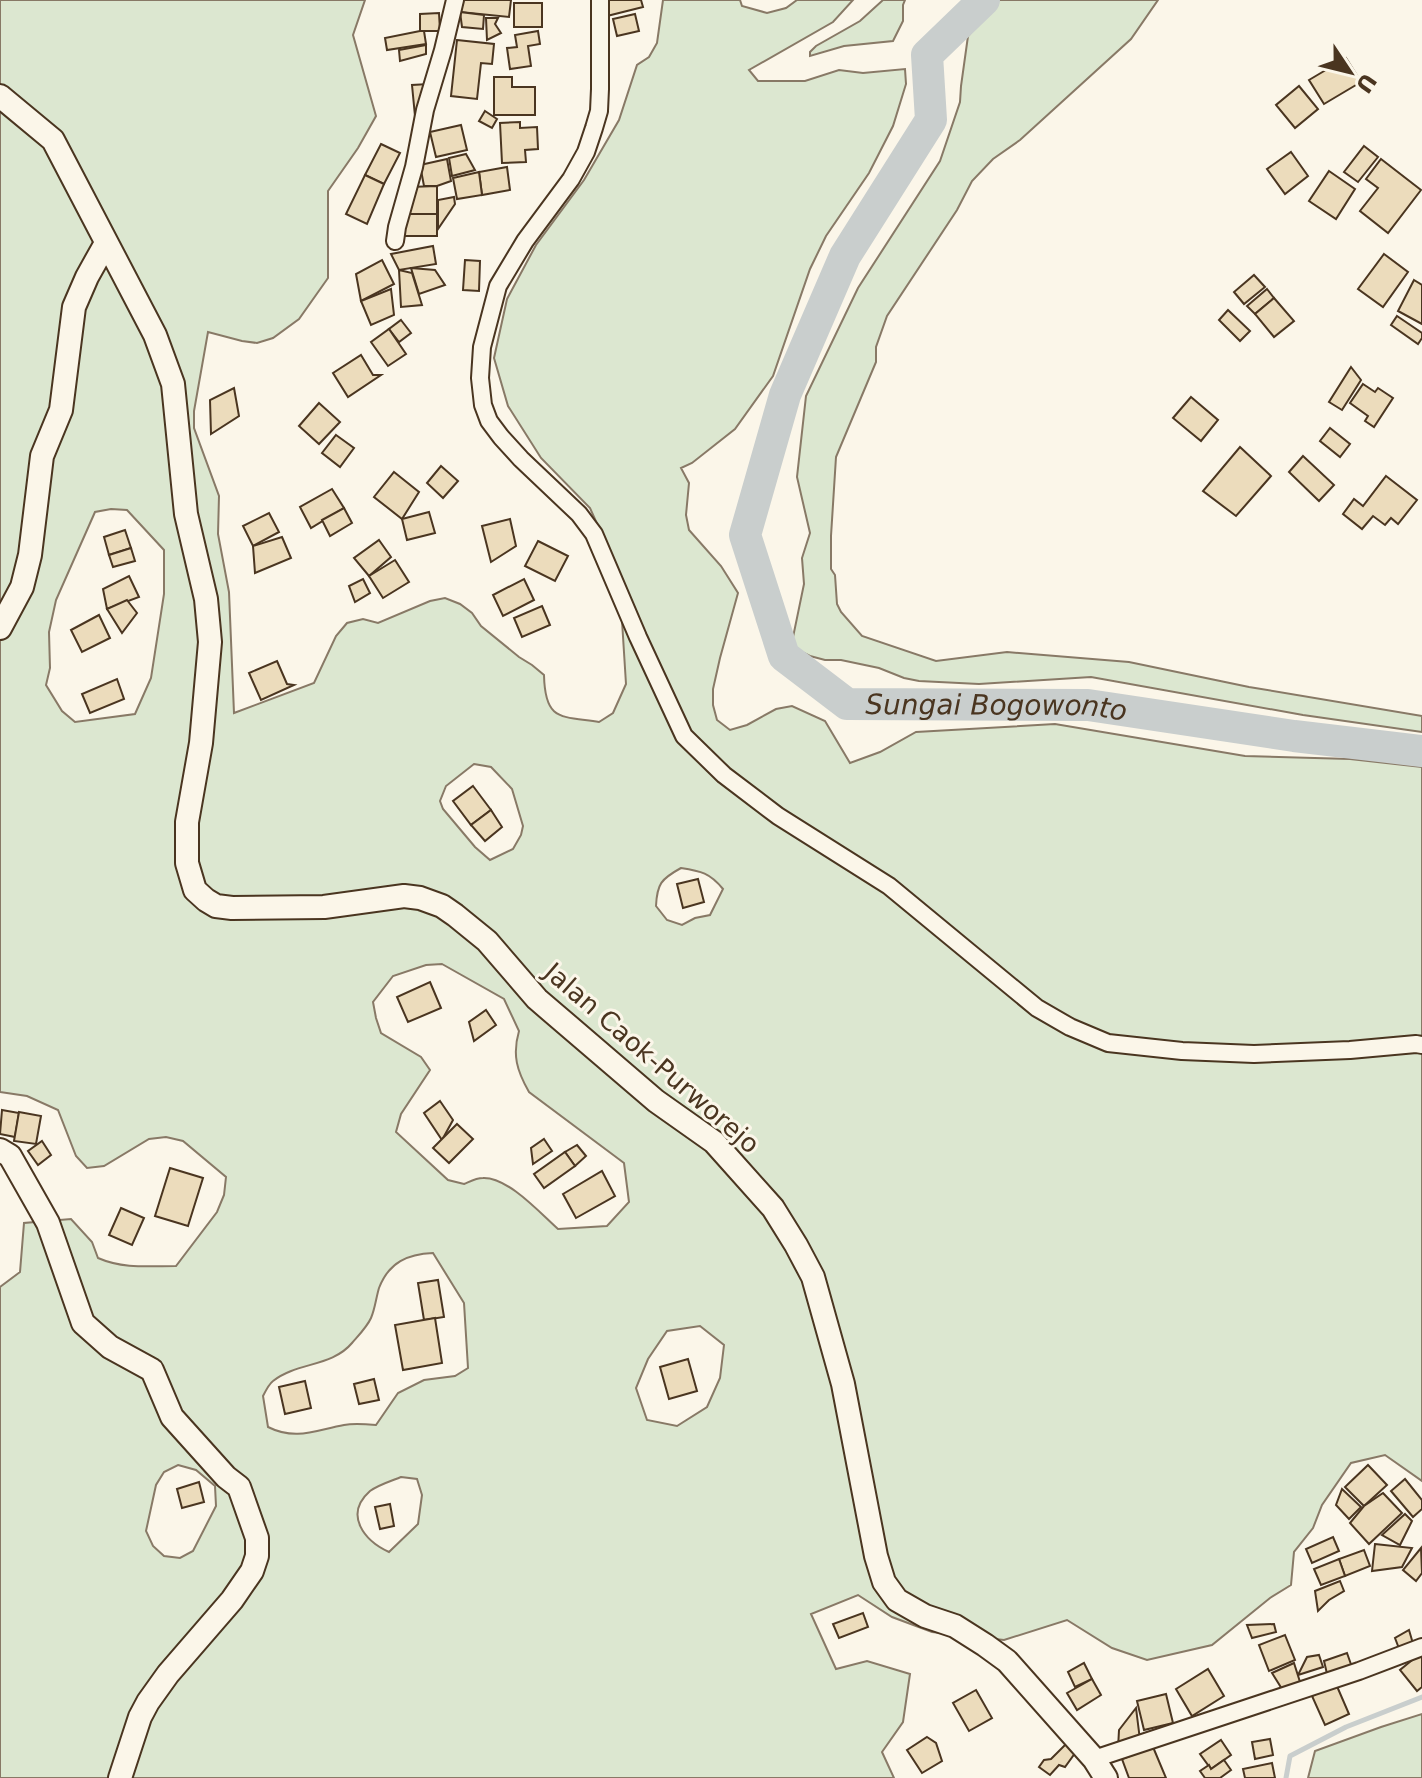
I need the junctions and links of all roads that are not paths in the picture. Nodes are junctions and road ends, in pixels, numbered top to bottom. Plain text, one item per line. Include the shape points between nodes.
1 (455, 0) edge
2 (600, 0) edge
3 (0, 96) edge
4 (395, 241) dead end
5 (106, 243) junction
6 (0, 628) edge
7 (1422, 1045) edge
8 (0, 1150) edge
9 (1422, 1647) edge
10 (1100, 1769) edge
11 (120, 1778) edge

1 - 4 street
2 - 7 street via 599,111 571,179 498,286 482,347 483,405 501,437 594,534 684,736 724,775 889,886 1037,1008 1108,1043 1254,1054
3 - 5 street, Jalan Caok-Purworejo via 53,140
5 - 6 street via 74,307 61,410 42,456 30,555 22,587
5 - 10 street, Jalan Caok-Purworejo via 155,335 173,384 186,514 206,599 210,642 187,822 187,863 195,890 216,906 232,908 324,907 404,896 442,906 487,941 537,999 656,1101 714,1142 773,1208 813,1277 843,1384 884,1582 897,1600 955,1626 1007,1661
8 - 11 street via 10,1156 48,1223 83,1323 110,1347 152,1370 172,1417 239,1487 257,1538 252,1571 148,1702
9 - 10 street

